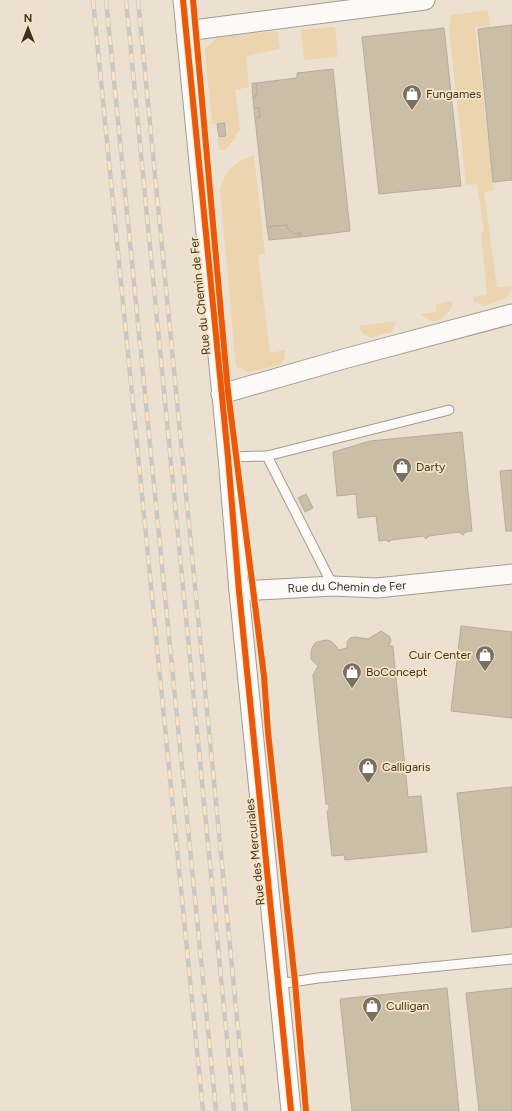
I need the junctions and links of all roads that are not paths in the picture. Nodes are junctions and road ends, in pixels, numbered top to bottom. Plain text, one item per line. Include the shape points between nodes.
1 (183, 0) edge
2 (425, 0) edge
3 (186, 31) junction
4 (512, 314) edge
5 (221, 394) junction
6 (448, 410) dead end
7 (267, 456) junction
8 (228, 457) junction
9 (512, 574) edge
10 (333, 586) junction
11 (239, 591) junction
12 (512, 959) edge
13 (279, 984) junction
14 (291, 1111) edge

1 - 3 street, Rue du Chemin de Fer
2 - 3 street
3 - 5 street, Rue du Chemin de Fer
4 - 5 street
5 - 8 street, Rue du Chemin de Fer
6 - 7 lane
7 - 8 lane
7 - 10 lane
8 - 11 street, Rue du Chemin de Fer
9 - 10 street, Rue du Chemin de Fer via 377,588
10 - 11 street, Rue du Chemin de Fer
11 - 13 street, Rue des Mercuriales
12 - 13 lane
13 - 14 street, Rue des Mercuriales

